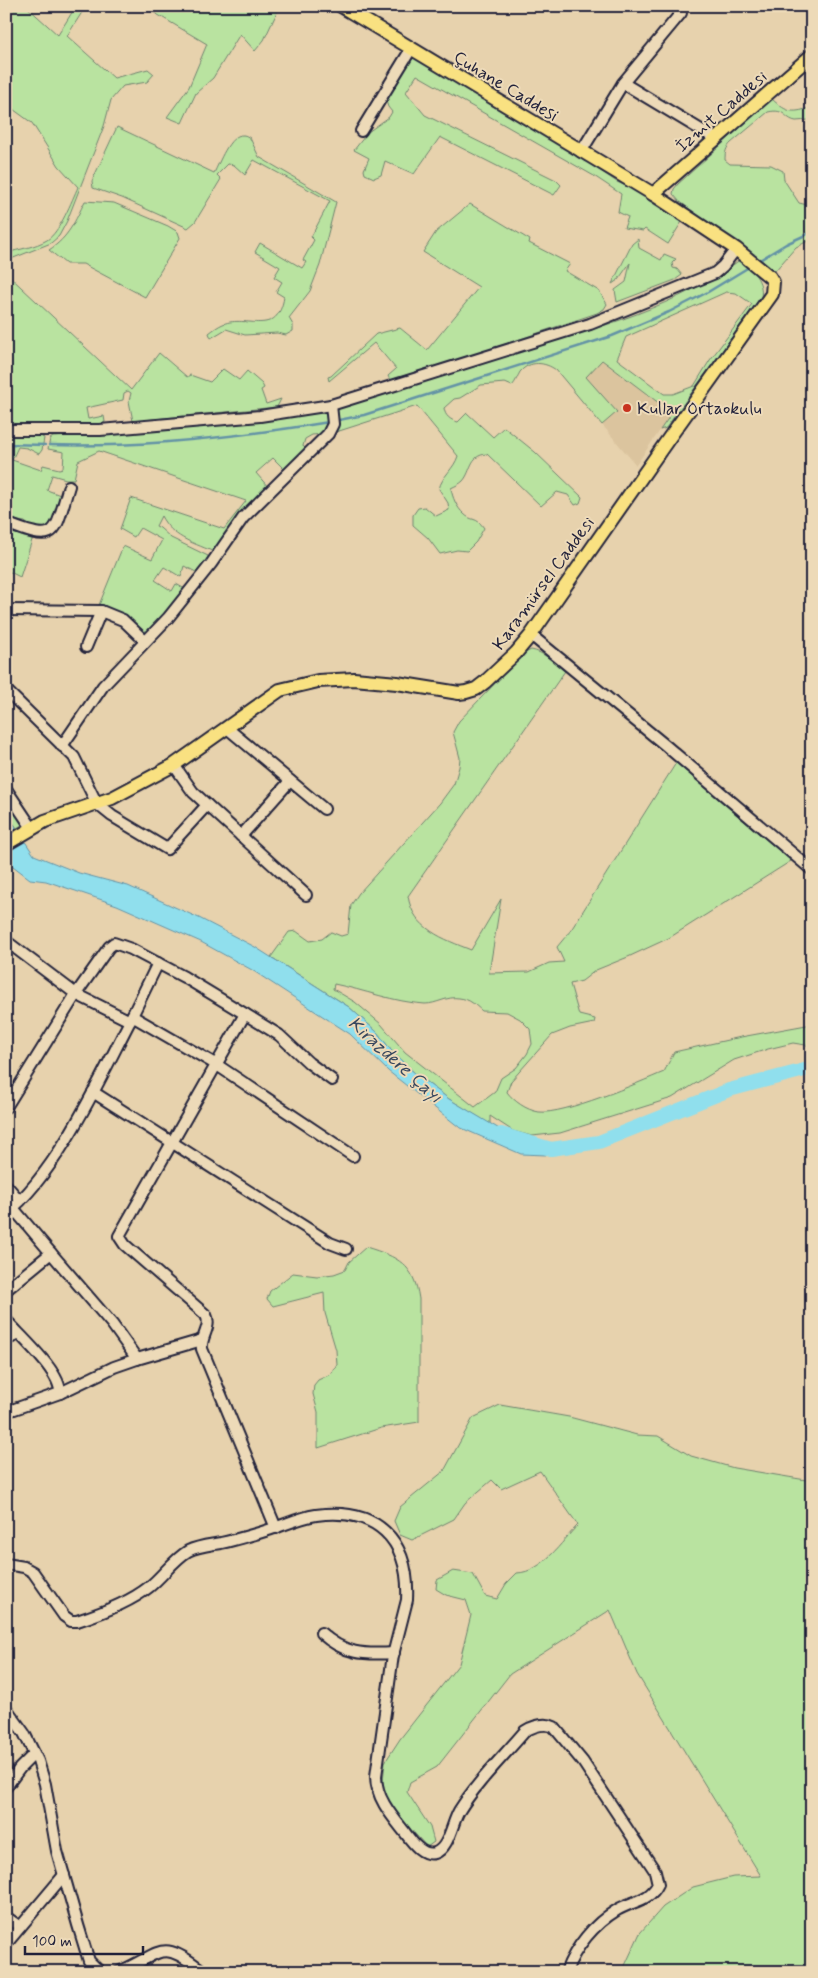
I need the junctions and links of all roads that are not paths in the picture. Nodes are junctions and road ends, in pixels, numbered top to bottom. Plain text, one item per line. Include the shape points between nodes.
1 (341, 6) edge
2 (681, 13) dead end
3 (411, 49) junction
4 (812, 55) edge
5 (623, 83) junction
6 (361, 131) dead end
7 (716, 139) junction
8 (581, 152) junction
9 (653, 194) junction
10 (740, 252) junction
11 (332, 414) junction
12 (6, 430) edge
13 (69, 486) dead end
14 (6, 523) edge
15 (6, 610) edge
16 (101, 611) junction
17 (531, 635) junction
18 (145, 641) junction
19 (86, 648) dead end
20 (6, 690) edge
21 (227, 728) junction
22 (62, 746) junction
23 (174, 765) junction
24 (290, 781) junction
25 (6, 789) edge
26 (97, 804) junction
27 (207, 805) junction
28 (324, 809) dead end
29 (32, 828) junction
30 (241, 836) junction
31 (6, 844) edge
32 (812, 870) edge
33 (306, 895) dead end
34 (6, 941) edge
35 (158, 964) junction
36 (76, 994) junction
37 (245, 1014) junction
38 (131, 1019) junction
39 (217, 1064) junction
40 (332, 1080) dead end
41 (93, 1092) junction
42 (6, 1107) edge
43 (172, 1144) junction
44 (353, 1156) dead end
45 (6, 1185) edge
46 (13, 1208) edge
47 (346, 1249) dead end
48 (51, 1253) junction
49 (6, 1290) edge
50 (6, 1320) edge
51 (18, 1334) junction
52 (6, 1340) edge
53 (202, 1340) junction
54 (137, 1359) junction
55 (60, 1393) junction
56 (6, 1412) edge
57 (276, 1528) junction
58 (6, 1564) edge
59 (321, 1633) dead end
60 (394, 1653) junction
61 (6, 1708) edge
62 (34, 1754) junction
63 (6, 1787) edge
64 (64, 1874) junction
65 (6, 1917) edge
66 (20, 1927) junction
67 (6, 1944) edge
68 (100, 1972) edge
69 (119, 1972) edge
70 (204, 1972) edge
71 (566, 1972) edge

1 - 3 main road, Çuhane Caddesi
2 - 5 street
3 - 6 street
3 - 8 main road, Çuhane Caddesi
4 - 7 main road, İzmit Caddesi
5 - 7 street
5 - 8 street
7 - 9 main road, İzmit Caddesi
8 - 9 main road, Çuhane Caddesi
9 - 10 main road, Çuhane Caddesi
10 - 11 street via 715,272 590,324
10 - 17 main road, Karamürsel Caddesi via 773,282 769,301
11 - 12 street via 260,416 100,430
11 - 18 street via 332,428 324,440 243,518 168,618
13 - 14 street via 57,524 50,533 25,531
15 - 16 street
16 - 18 street via 123,620
16 - 19 street
17 - 21 main road, Karamürsel Caddesi via 485,682 466,692 354,679 318,681 280,690
17 - 32 street
18 - 22 street via 103,686
20 - 22 street
21 - 23 main road, Karamürsel Caddesi
21 - 24 street
22 - 26 street via 77,762
23 - 26 main road, Karamürsel Caddesi
23 - 27 street via 189,788
24 - 28 street
24 - 30 street
25 - 29 street
26 - 27 street via 166,849
26 - 29 main road, Karamürsel Caddesi
27 - 30 street
29 - 31 main road, Karamürsel Caddesi
30 - 33 street
34 - 36 street
35 - 36 street via 114,943
35 - 37 street
35 - 38 street
36 - 38 street
36 - 42 street
37 - 39 street
37 - 40 street via 279,1035
38 - 39 street
38 - 41 street
39 - 43 street
39 - 44 street
41 - 43 street
41 - 46 street via 30,1192
43 - 47 street via 330,1243
43 - 53 street via 119,1236 125,1245 206,1316 208,1324
45 - 46 street
46 - 48 street
48 - 49 street
48 - 54 street
50 - 51 street
51 - 52 street
51 - 55 street via 55,1376 60,1384
53 - 54 street
53 - 57 street via 202,1349
54 - 55 street
55 - 56 street
57 - 58 street via 188,1552 138,1595 78,1621 64,1616 32,1572
57 - 60 street via 304,1518 336,1514 364,1519 387,1532 400,1551 408,1591
59 - 60 street via 332,1643 354,1652
60 - 71 street via 376,1784 389,1810 421,1850 430,1854 439,1851 466,1801 525,1731 548,1724 554,1726 583,1762 652,1864 658,1884 655,1890 604,1919 580,1945
61 - 62 street
62 - 63 street
62 - 64 street via 45,1784
64 - 66 street
64 - 68 street via 89,1961
65 - 66 street
66 - 67 street
69 - 70 street via 158,1951 175,1952

